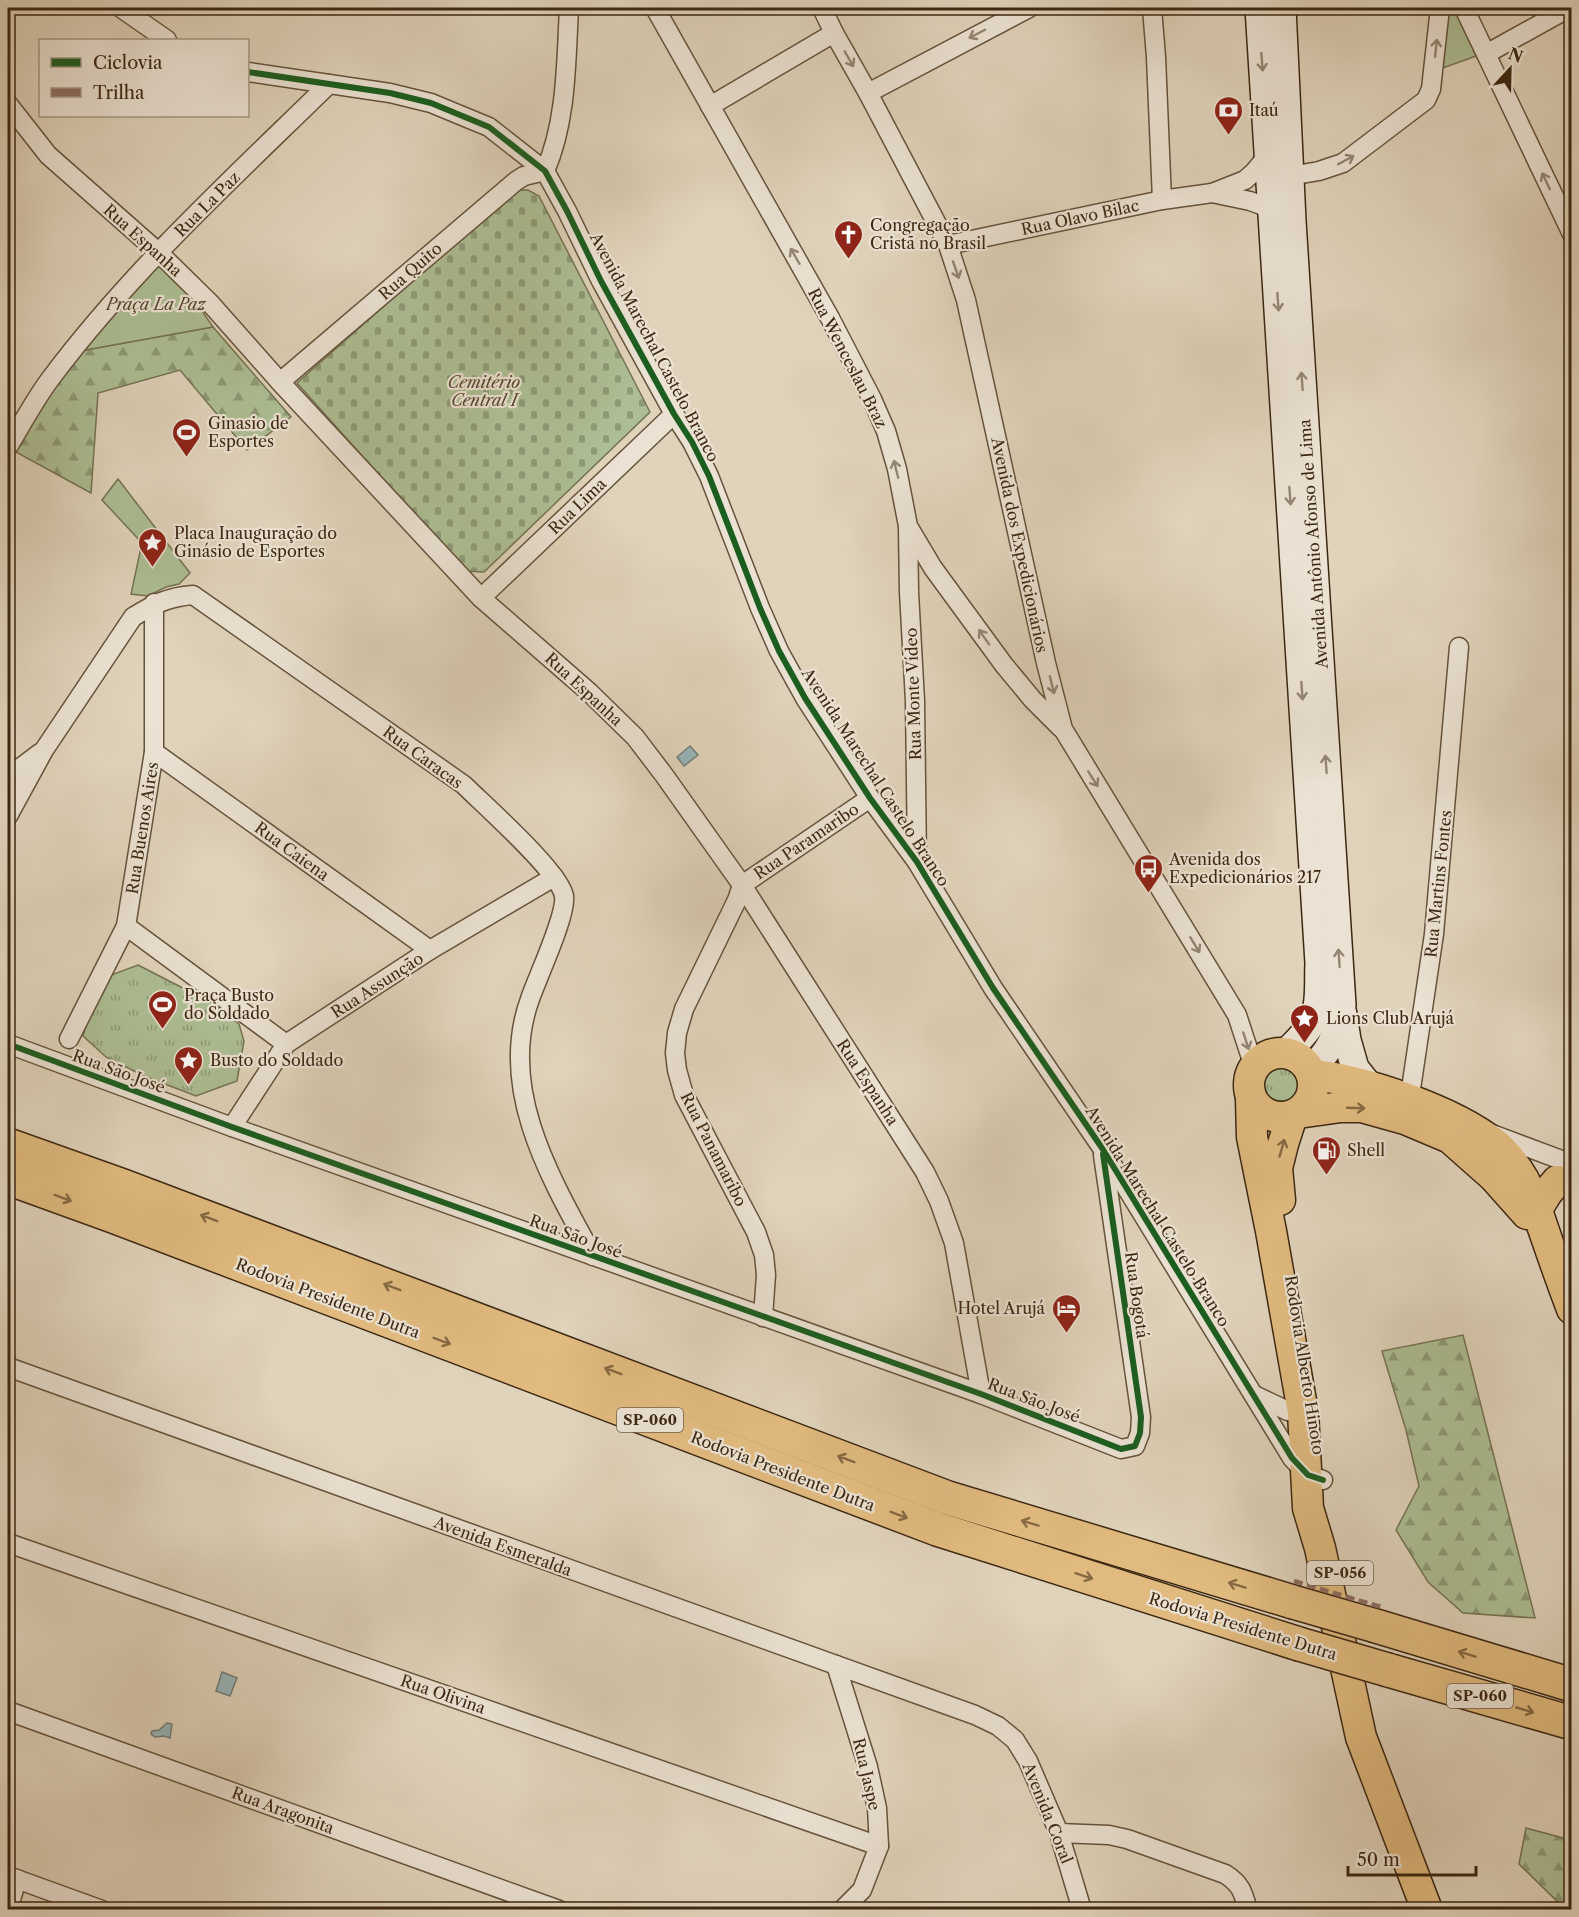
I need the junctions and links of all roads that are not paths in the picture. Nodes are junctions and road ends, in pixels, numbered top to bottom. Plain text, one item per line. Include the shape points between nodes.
1 (121, 8) edge
2 (569, 8) edge
3 (655, 8) edge
4 (822, 8) edge
5 (1029, 8) edge
6 (1152, 8) edge
7 (1259, 8) edge
8 (1282, 8) edge
9 (1440, 8) edge
10 (1464, 8) edge
11 (1569, 8) edge
12 (834, 33) junction
13 (166, 39) edge
14 (1486, 54) junction
15 (249, 72) edge
16 (329, 84) junction
17 (868, 93) junction
18 (8, 104) edge
19 (710, 106) junction
20 (1277, 117) junction
21 (1269, 154) junction
22 (545, 171) junction
23 (1290, 176) junction
24 (1212, 193) junction
25 (1162, 200) junction
26 (1272, 209) junction
27 (1572, 234) edge
28 (948, 245) junction
29 (158, 252) junction
30 (1286, 266) junction
31 (280, 382) junction
32 (674, 414) junction
33 (8, 447) edge
34 (908, 526) junction
35 (481, 598) junction
36 (154, 603) junction
37 (1458, 647) dead end
38 (1063, 729) junction
39 (44, 750) junction
40 (154, 752) junction
41 (8, 777) edge
42 (870, 798) junction
43 (8, 816) edge
44 (917, 862) junction
45 (555, 877) junction
46 (742, 885) junction
47 (126, 926) junction
48 (430, 950) junction
49 (1341, 1005) junction
50 (69, 1039) dead end
51 (8, 1044) edge
52 (286, 1044) junction
53 (1287, 1064) junction
54 (1370, 1087) junction
55 (1251, 1099) junction
56 (1408, 1110) junction
57 (1295, 1114) junction
58 (232, 1127) junction
59 (1457, 1131) junction
60 (8, 1145) edge
61 (1102, 1148) junction
62 (1514, 1166) junction
63 (1568, 1176) edge
64 (8, 1178) edge
65 (1537, 1209) junction
66 (1549, 1245) junction
67 (592, 1256) junction
68 (1572, 1309) edge
69 (763, 1317) junction
70 (8, 1367) edge
71 (981, 1394) junction
72 (1254, 1395) junction
73 (1303, 1412) junction
74 (1135, 1446) joint
75 (1315, 1478) junction
76 (8, 1542) edge
77 (836, 1665) junction
78 (1523, 1672) junction
79 (1572, 1674) edge
80 (1572, 1685) edge
81 (8, 1711) edge
82 (1572, 1723) edge
83 (998, 1726) joint
84 (1059, 1833) junction
85 (879, 1846) junction
86 (12, 1878) edge
87 (8, 1910) edge
88 (102, 1910) edge
89 (559, 1910) edge
90 (842, 1910) edge
91 (1082, 1910) edge
92 (1248, 1910) edge
93 (1427, 1910) edge
94 (1445, 1910) edge

1 - 13 street
2 - 22 street via 557,138
3 - 19 street, Rua Wenceslau Braz
4 - 12 street, Avenida dos Expedicionários
5 -> 17 street
6 - 25 street
7 -> 20 main road, Avenida Antônio Afonso de Lima
8 - 20 main road, Avenida Antônio Afonso de Lima
23 -> 9 street via 1342,163 1426,100 1431,89
10 - 14 street
11 - 14 street
12 -> 17 street, Avenida dos Expedicionários
12 - 19 street
27 -> 14 street
15 - 16 street
16 - 22 street via 390,93 458,114 489,128
16 - 29 street, Rua La Paz
17 - 28 street, Avenida dos Expedicionários
18 - 29 street, Rua Espanha via 48,155
34 -> 19 street, Rua Wenceslau Braz via 897,469 872,399
20 - 21 main road, Avenida Antônio Afonso de Lima
20 - 23 main road, Avenida Antônio Afonso de Lima
21 - 24 street, Rua Olavo Bilac via 1245,180
21 - 26 main road, Avenida Antônio Afonso de Lima
22 - 31 street, Rua Quito via 516,181
22 - 32 street, Avenida Marechal Castelo Branco
23 - 30 main road, Avenida Antônio Afonso de Lima
24 - 25 street, Rua Olavo Bilac
24 - 26 street, Rua Olavo Bilac
25 - 28 street, Rua Olavo Bilac
26 - 30 main road, Avenida Antônio Afonso de Lima
28 -> 38 street, Avenida dos Expedicionários via 966,300
29 - 31 street, Rua Espanha via 210,303
29 - 33 street, Rua La Paz via 50,379
49 -> 30 main road, Avenida Antônio Afonso de Lima
30 -> 53 main road, Avenida Antônio Afonso de Lima via 1319,963 1313,1022
31 - 35 street, Rua Espanha
32 - 35 street, Rua Lima
32 - 42 street, Avenida Marechal Castelo Branco via 709,476 779,651
38 -> 34 street, Rua Wenceslau Braz via 1004,665 933,568
34 - 44 street, Rua Monte Vídeo
35 - 46 street, Rua Espanha via 635,737
36 - 39 street, Rua Caracas via 133,617
36 - 40 street, Rua Buenos Aires
36 - 45 street, Rua Caracas via 193,596 464,785
37 - 56 street, Rua Martins Fontes via 1434,934
38 -> 53 street, Avenida dos Expedicionários via 1237,1015
39 - 41 street
39 - 43 street, Rua Caracas
40 - 47 street, Rua Buenos Aires
40 - 48 street, Rua Caiena
42 - 44 street, Avenida Marechal Castelo Branco
42 - 46 street, Rua Paramaribo
44 - 61 street, Avenida Marechal Castelo Branco via 993,988
45 - 48 street, Rua Assunção
45 - 67 street, Rua Caracas via 564,896 561,921 528,1003 518,1068 525,1108 539,1147
46 - 69 street, Rua Panamaribo via 684,1009 675,1053 684,1095 756,1232 764,1255
46 - 71 street, Rua Espanha via 925,1172 939,1201 954,1242
47 - 50 street, Rua Buenos Aires
47 - 52 street
48 - 52 street, Rua Assunção
49 - 53 main road, Avenida Antônio Afonso de Lima via 1335,1036 1326,1055
49 - 54 main road via 1355,1068
51 - 58 street, Rua São José
52 - 58 street, Rua Assunção
53 - 54 main road
53 - 55 main road, SP-056 via 1248,1083
53 - 57 main road, Rodovia Alberto Hinoto / SP-056 via 1314,1086 1306,1106
54 - 56 main road
55 - 57 main road via 1269,1115 1280,1118
55 - 73 main road, Rodovia Alberto Hinoto / SP-056 via 1252,1137
57 -> 56 main road via 1341,1107
56 - 59 main road
75 -> 57 main road, Rodovia Alberto Hinoto / SP-056 via 1310,1390 1278,1178 1279,1159
58 - 67 street, Rua São José
59 - 62 main road via 1497,1145
59 - 63 street
59 - 66 main road via 1468,1153 1510,1193
78 -> 60 highway, Rodovia Presidente Dutra / SP-060, bridge via 948,1498
61 - 72 street, Avenida Marechal Castelo Branco
61 - 74 street, Rua Bogotá via 1141,1417
62 - 63 street
62 - 65 main road
63 - 65 main road via 1547,1193
64 -> 82 highway, Rodovia Presidente Dutra / SP-060, bridge via 937,1529 1299,1644
65 - 66 main road
66 - 68 main road
67 - 69 street, Rua São José
69 - 71 street, Rua São José
70 - 77 street, Avenida Esmeralda
71 - 74 street, Rua São José via 1121,1449
72 - 73 street via 1288,1411
72 - 75 street, Avenida Marechal Castelo Branco via 1292,1458
73 - 75 main road, Rodovia Alberto Hinoto / SP-056
75 - 93 main road, Rodovia Alberto Hinoto / SP-056 via 1308,1508 1361,1737
75 - 94 main road, Rodovia Alberto Hinoto / SP-056 via 1370,1710 1391,1780
76 - 85 street, Rua Olivina
77 - 83 street, Avenida Esmeralda
77 - 85 street, Rua Jaspe via 868,1767 877,1808
78 - 79 highway
78 - 80 highway, Rodovia Presidente Dutra / SP-060
81 - 89 street, Rua Aragonita
83 - 84 street, Avenida Coral via 1015,1740 1028,1761
84 - 91 street, Avenida Coral
84 - 92 street via 1127,1839 1224,1874 1242,1888
85 - 90 street, Rua Jaspe via 862,1890
86 - 87 street
86 - 88 street

